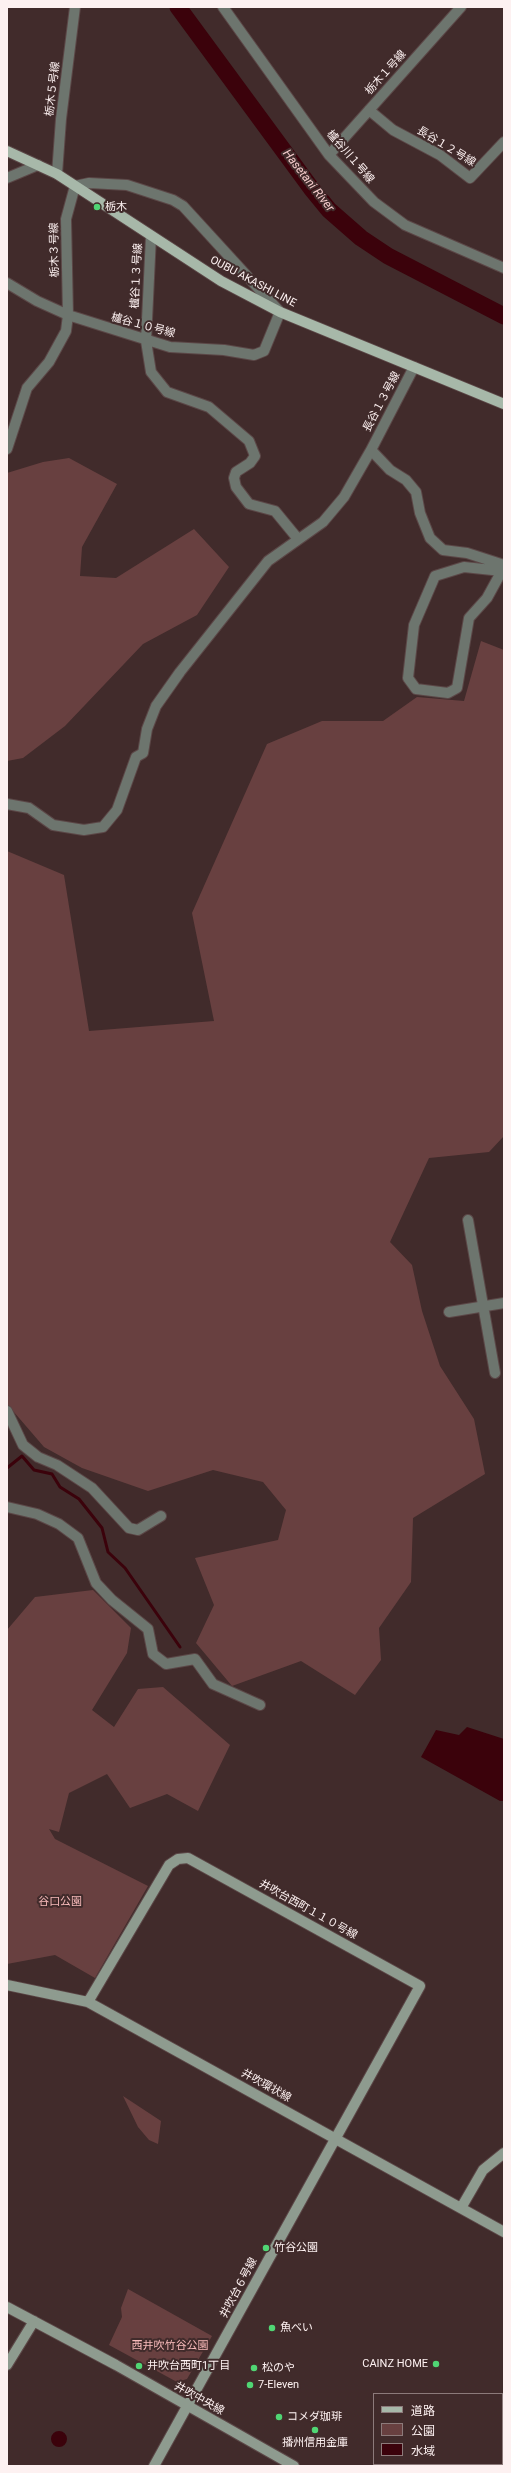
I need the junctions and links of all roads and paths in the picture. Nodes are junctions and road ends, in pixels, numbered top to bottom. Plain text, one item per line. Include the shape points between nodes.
1 (75, 7) edge
2 (224, 7) edge
3 (461, 7) edge
4 (369, 110) junction
5 (504, 142) edge
6 (7, 151) edge
7 (329, 155) junction
8 (38, 165) junction
9 (57, 174) junction
10 (7, 178) edge
11 (76, 186) junction
12 (151, 236) junction
13 (504, 268) edge
14 (7, 282) edge
15 (280, 312) junction
16 (68, 315) junction
17 (146, 341) junction
18 (414, 367) junction
19 (504, 404) edge
20 (7, 449) edge
21 (371, 450) junction
22 (298, 539) junction
23 (503, 568) edge
24 (7, 804) edge
25 (468, 1220) dead end
26 (504, 1303) edge
27 (484, 1306) junction
28 (449, 1312) dead end
29 (495, 1373) dead end
30 (7, 1411) edge
31 (7, 1507) edge
32 (162, 1516) dead end
33 (260, 1704) dead end
34 (7, 1985) edge
35 (88, 2002) junction
36 (336, 2139) junction
37 (504, 2153) edge
38 (461, 2208) junction
39 (504, 2232) edge
40 (7, 2308) edge
41 (34, 2321) junction
42 (7, 2365) edge
43 (187, 2406) junction
44 (154, 2466) edge
45 (294, 2466) edge

1 - 9 street, 栃木５号線
2 - 7 street, 櫨谷川１号線
3 - 4 street, 栃木１号線
4 - 5 street, 長谷１２号線 via 393,130 440,155 470,178
4 - 7 street, 栃木１号線
6 - 8 main road, OUBU AKASHI LINE
7 - 13 street, 櫨谷川１号線 via 374,202 405,225
8 - 9 main road, OUBU AKASHI LINE
8 - 10 street
9 - 11 main road, OUBU AKASHI LINE
11 - 12 main road, OUBU AKASHI LINE
11 - 15 street via 89,183 127,185 173,200 183,206
11 - 16 street, 栃木３号線 via 66,220
12 - 15 main road, OUBU AKASHI LINE via 221,281
12 - 17 street, 櫨谷１３号線
14 - 16 street, 櫨谷１０号線 via 37,301
15 - 17 street, 櫨谷１０号線 via 264,351 254,355 224,350 170,347
15 - 18 main road, OUBU AKASHI LINE
16 - 17 street, 櫨谷１０号線
16 - 20 street, 栃木３号線 via 66,331 49,362 27,388
17 - 22 street, 櫨谷１３号線 via 150,372 167,392 209,407 249,441 256,456 236,472 236,487 249,504 275,511
18 - 19 main road, OUBU AKASHI LINE
18 - 21 street, 長谷１３号線
21 - 22 street via 344,497 323,522
21 - 23 street, 長谷１３号線 via 416,492 420,513 430,538 442,550 466,553
22 - 24 street via 268,561 212,629 156,706 147,729 143,754 136,757 117,810 102,827 84,830 53,825 29,808
23 - 23 street via 464,567 435,576 414,625 408,678 416,689 448,692 457,688 469,618 487,598
25 - 27 street
26 - 27 street
27 - 28 street
27 - 29 street
30 - 32 street via 23,1445 38,1457 57,1465 92,1488 129,1528 138,1530
31 - 33 street via 37,1514 59,1524 78,1538 96,1583 148,1630 153,1654 166,1664 195,1659 213,1684
34 - 35 street, 井吹環状線
35 - 36 street, 井吹環状線
35 - 36 street, 井吹台西町１１０号線 via 169,1864 178,1858 188,1858 242,1887 420,1986
36 - 38 street, 井吹環状線
36 - 43 street, 井吹台６号線
37 - 38 street via 483,2170
38 - 39 street, 井吹環状線
40 - 41 street, 井吹中央線
41 - 42 street
41 - 43 street, 井吹中央線
43 - 44 street, 井吹台６号線
43 - 45 street, 井吹中央線

